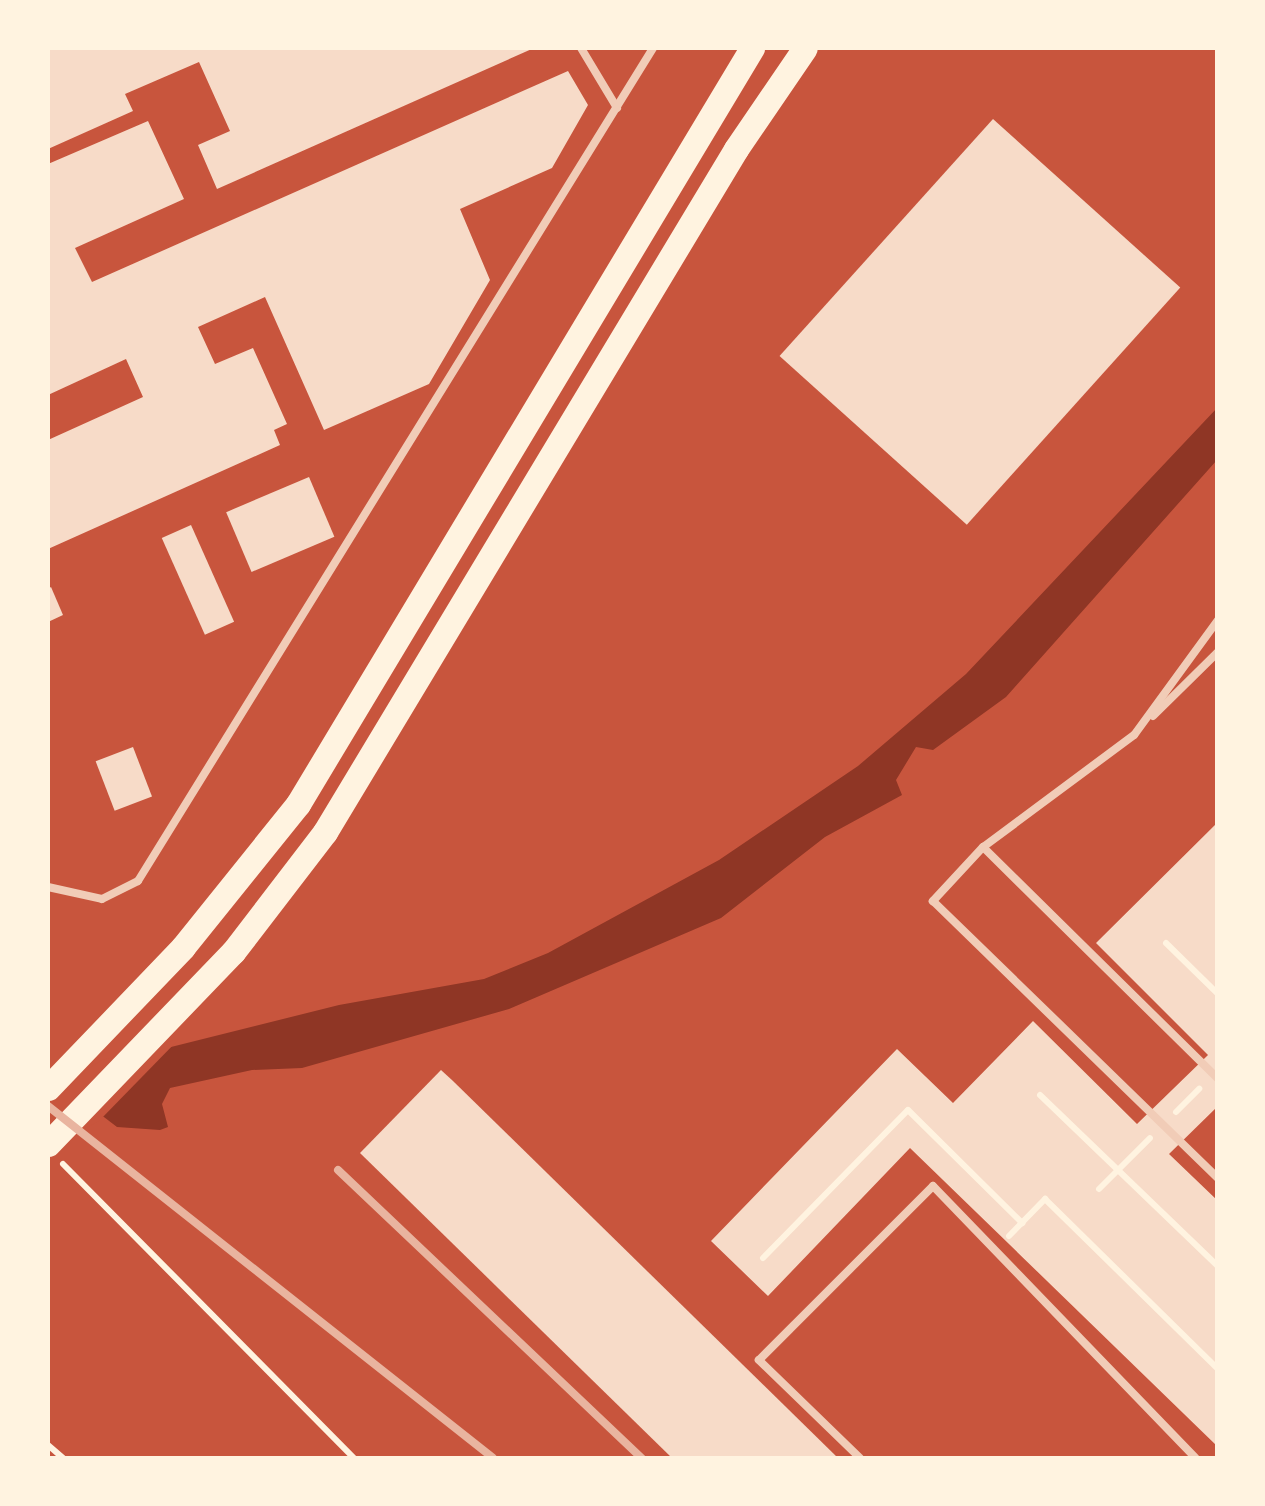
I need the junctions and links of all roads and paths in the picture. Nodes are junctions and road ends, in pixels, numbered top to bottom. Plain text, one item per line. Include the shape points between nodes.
1 (581, 48) edge
2 (653, 48) edge
3 (752, 48) edge
4 (804, 48) edge
5 (617, 108) junction
6 (1218, 620) edge
7 (1218, 652) edge
8 (1134, 735) junction
9 (984, 847) junction
10 (48, 887) edge
11 (1166, 943) dead end
12 (1218, 994) edge
13 (1218, 1079) edge
14 (48, 1088) edge
15 (1040, 1095) dead end
16 (54, 1153) edge
17 (1218, 1178) edge
18 (1022, 1223) junction
19 (996, 1251) junction
20 (763, 1258) dead end
21 (1218, 1266) edge
22 (1218, 1369) edge
23 (48, 1445) edge
24 (63, 1458) edge
25 (354, 1458) edge
26 (860, 1458) edge
27 (1196, 1458) edge

1 - 5 lane
2 - 5 lane
3 - 14 main road via 298,804 183,947
4 - 16 main road via 736,149 325,832 233,952
5 - 10 lane via 138,882 102,899
6 - 8 lane
7 - 8 lane
8 - 9 lane
9 - 13 lane
9 - 17 lane via 933,901
11 - 12 path
15 - 21 path
16 - 25 path
18 - 19 path
18 - 20 path via 908,1110
18 - 22 path via 1045,1199
19 - 26 lane via 933,1186 758,1360
19 - 27 lane
23 - 24 path

